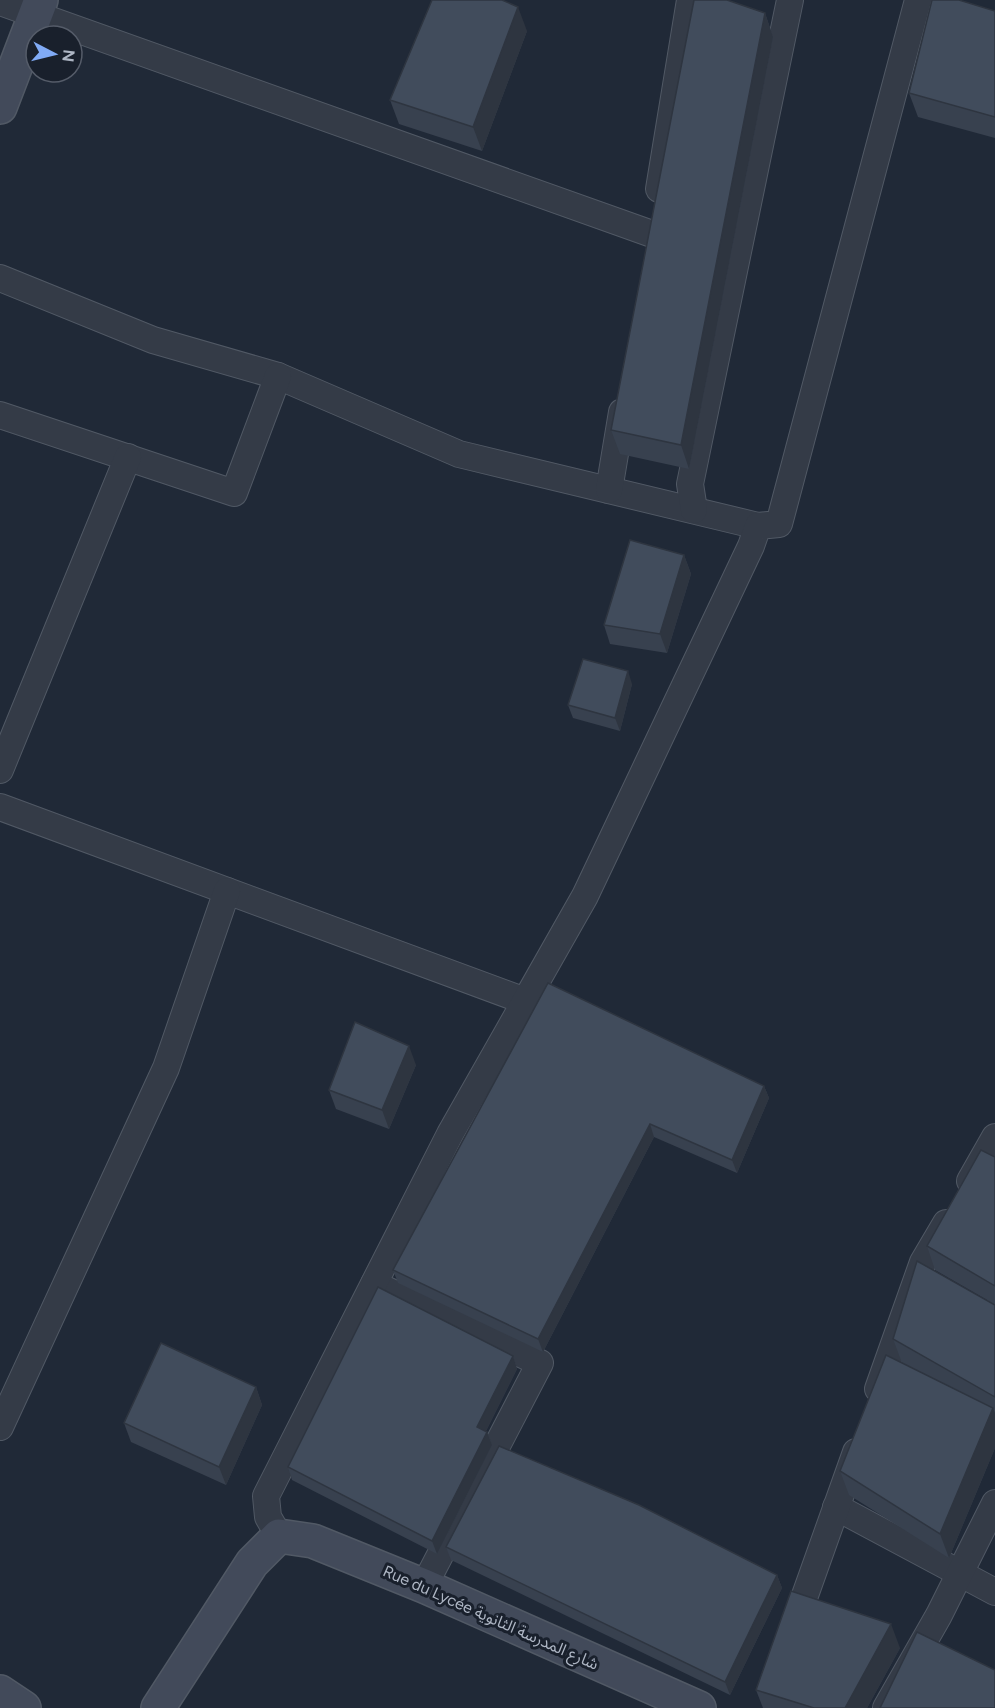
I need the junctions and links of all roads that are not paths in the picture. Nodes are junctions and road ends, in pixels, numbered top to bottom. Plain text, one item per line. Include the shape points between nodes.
1 (690, 0) edge
2 (790, 0) edge
3 (918, 0) edge
4 (0, 2) edge
5 (38, 8) edge
6 (0, 107) edge
7 (0, 278) edge
8 (278, 376) junction
9 (626, 385) edge
10 (0, 415) edge
11 (128, 457) junction
12 (609, 490) junction
13 (694, 510) junction
14 (758, 525) junction
15 (0, 770) edge
16 (0, 807) edge
17 (227, 891) junction
18 (525, 1001) junction
19 (995, 1137) edge
20 (988, 1165) edge
21 (374, 1284) junction
22 (0, 1427) edge
23 (995, 1503) edge
24 (837, 1507) junction
25 (279, 1536) junction
26 (960, 1573) junction
27 (424, 1586) junction
28 (995, 1592) edge
29 (785, 1653) edge
30 (0, 1692) edge
31 (24, 1708) edge
32 (158, 1708) edge
33 (699, 1708) edge
34 (886, 1708) edge

1 - 5 street via 650,245
2 - 13 street via 690,484
3 - 14 street via 779,524
4 - 5 street
5 - 6 street
7 - 8 street via 153,340
8 - 11 street via 234,494
8 - 12 street via 459,454
9 - 12 street
10 - 11 street
11 - 15 street
12 - 13 street
13 - 14 street
14 - 18 street via 752,546 585,896
16 - 17 street
17 - 18 street
17 - 22 street via 166,1068
18 - 21 street via 450,1134
19 - 20 street
20 - 24 street via 923,1263 928,1281 897,1370 867,1420
21 - 25 street via 266,1496 268,1517
21 - 27 street via 540,1363
23 - 26 street
24 - 26 street
24 - 29 street
25 - 27 street, Rue du Lycée شارع المدرسة الثانوية via 313,1541
25 - 32 street via 252,1563
26 - 28 street
26 - 34 street
27 - 33 street, Rue du Lycée شارع المدرسة الثانوية
30 - 31 street

